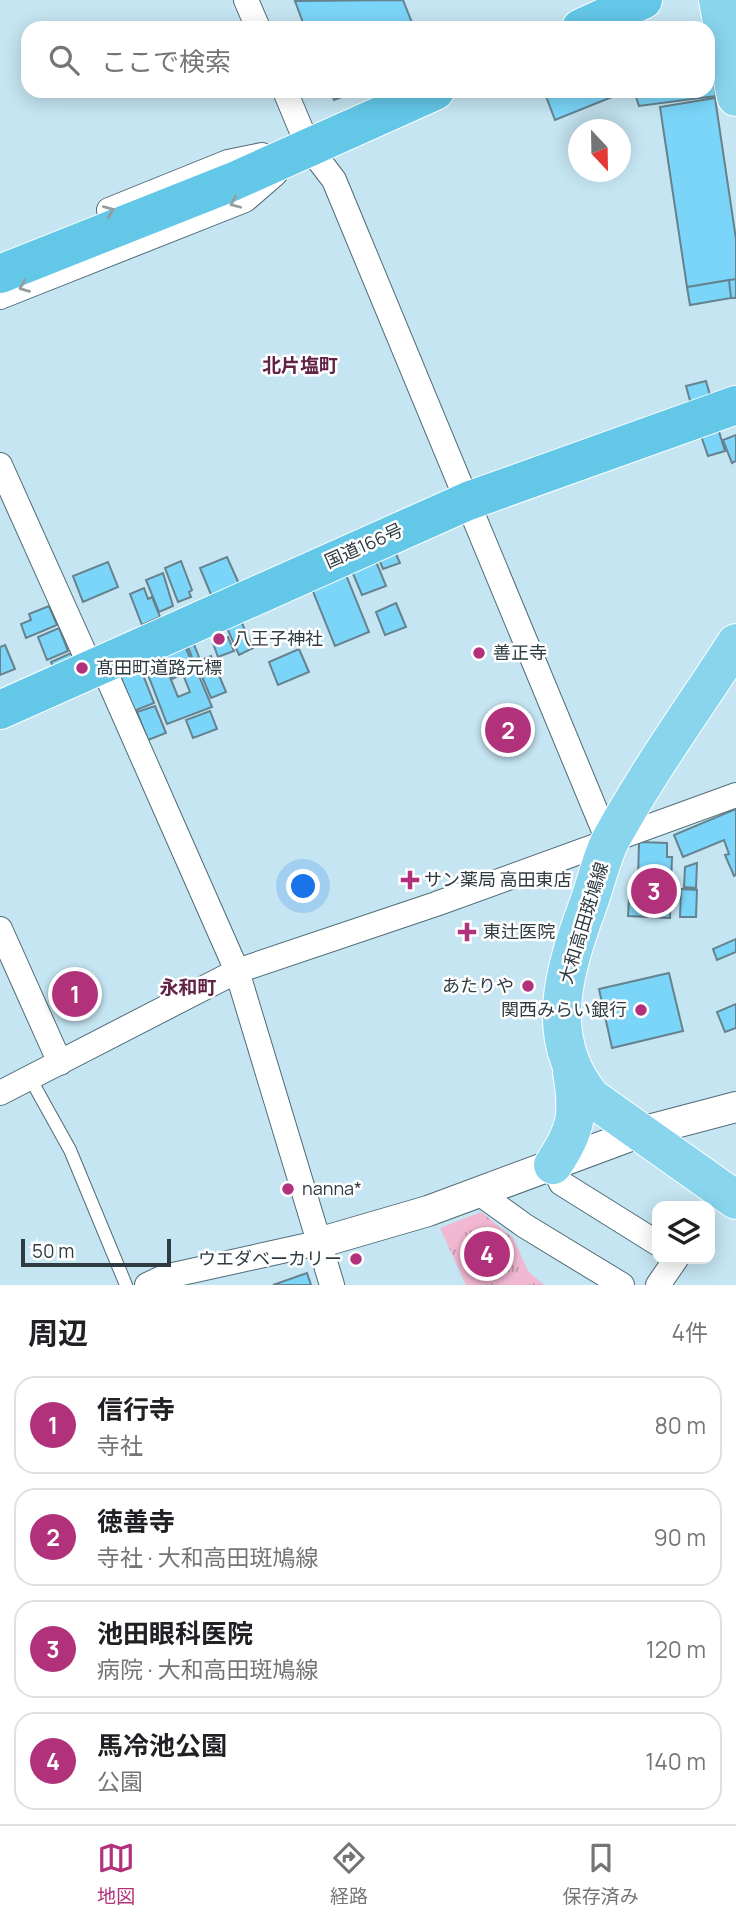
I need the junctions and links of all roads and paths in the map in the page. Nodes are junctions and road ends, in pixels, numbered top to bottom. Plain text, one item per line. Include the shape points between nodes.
1 (246, 0) edge
2 (643, 0) edge
3 (718, 0) edge
4 (255, 21) edge
5 (596, 21) edge
6 (736, 97) edge
7 (288, 98) edge
8 (419, 98) edge
9 (308, 146) junction
10 (0, 255) edge
11 (0, 274) edge
12 (0, 297) edge
13 (736, 405) edge
14 (0, 465) edge
15 (468, 502) junction
16 (736, 643) edge
17 (97, 667) junction
18 (0, 710) edge
19 (736, 795) edge
20 (609, 843) junction
21 (0, 929) edge
22 (237, 971) junction
23 (60, 1063) junction
24 (572, 1072) junction
25 (30, 1078) junction
26 (0, 1093) edge
27 (736, 1107) edge
28 (641, 1132) junction
29 (553, 1165) junction
30 (479, 1193) junction
31 (721, 1198) edge
32 (652, 1240) edge
33 (318, 1243) junction
34 (672, 1264) edge
35 (126, 1285) edge
36 (146, 1285) edge
37 (332, 1285) edge
38 (622, 1285) edge
39 (657, 1285) edge

1 - 4 street
2 - 5 highway
3 - 6 main road
7 - 9 street
8 - 9 highway
10 -> 9 street via 228,162
9 - 11 highway via 232,182
9 -> 12 street via 245,200
9 - 15 street via 334,180
13 - 15 highway, 国道166号
14 - 17 street
15 - 17 highway, 国道166号
15 - 20 street
16 - 20 main road, 大和高田斑鳩線
17 - 18 highway, 国道166号
17 - 22 street
19 - 20 street
20 - 22 street
20 - 24 main road, 大和高田斑鳩線 via 561,996
21 - 23 street
22 - 23 street
22 - 33 street
23 - 25 street
24 - 28 main road via 592,1098
24 - 29 main road, 大和高田斑鳩線 via 577,1121
25 - 26 street
25 - 35 lane via 70,1150
27 - 28 street
28 - 29 street
28 - 31 main road
29 - 30 street
29 - 32 street via 561,1183
30 - 33 street
30 - 38 street
33 - 36 street via 164,1277
33 - 37 street
34 - 39 street

